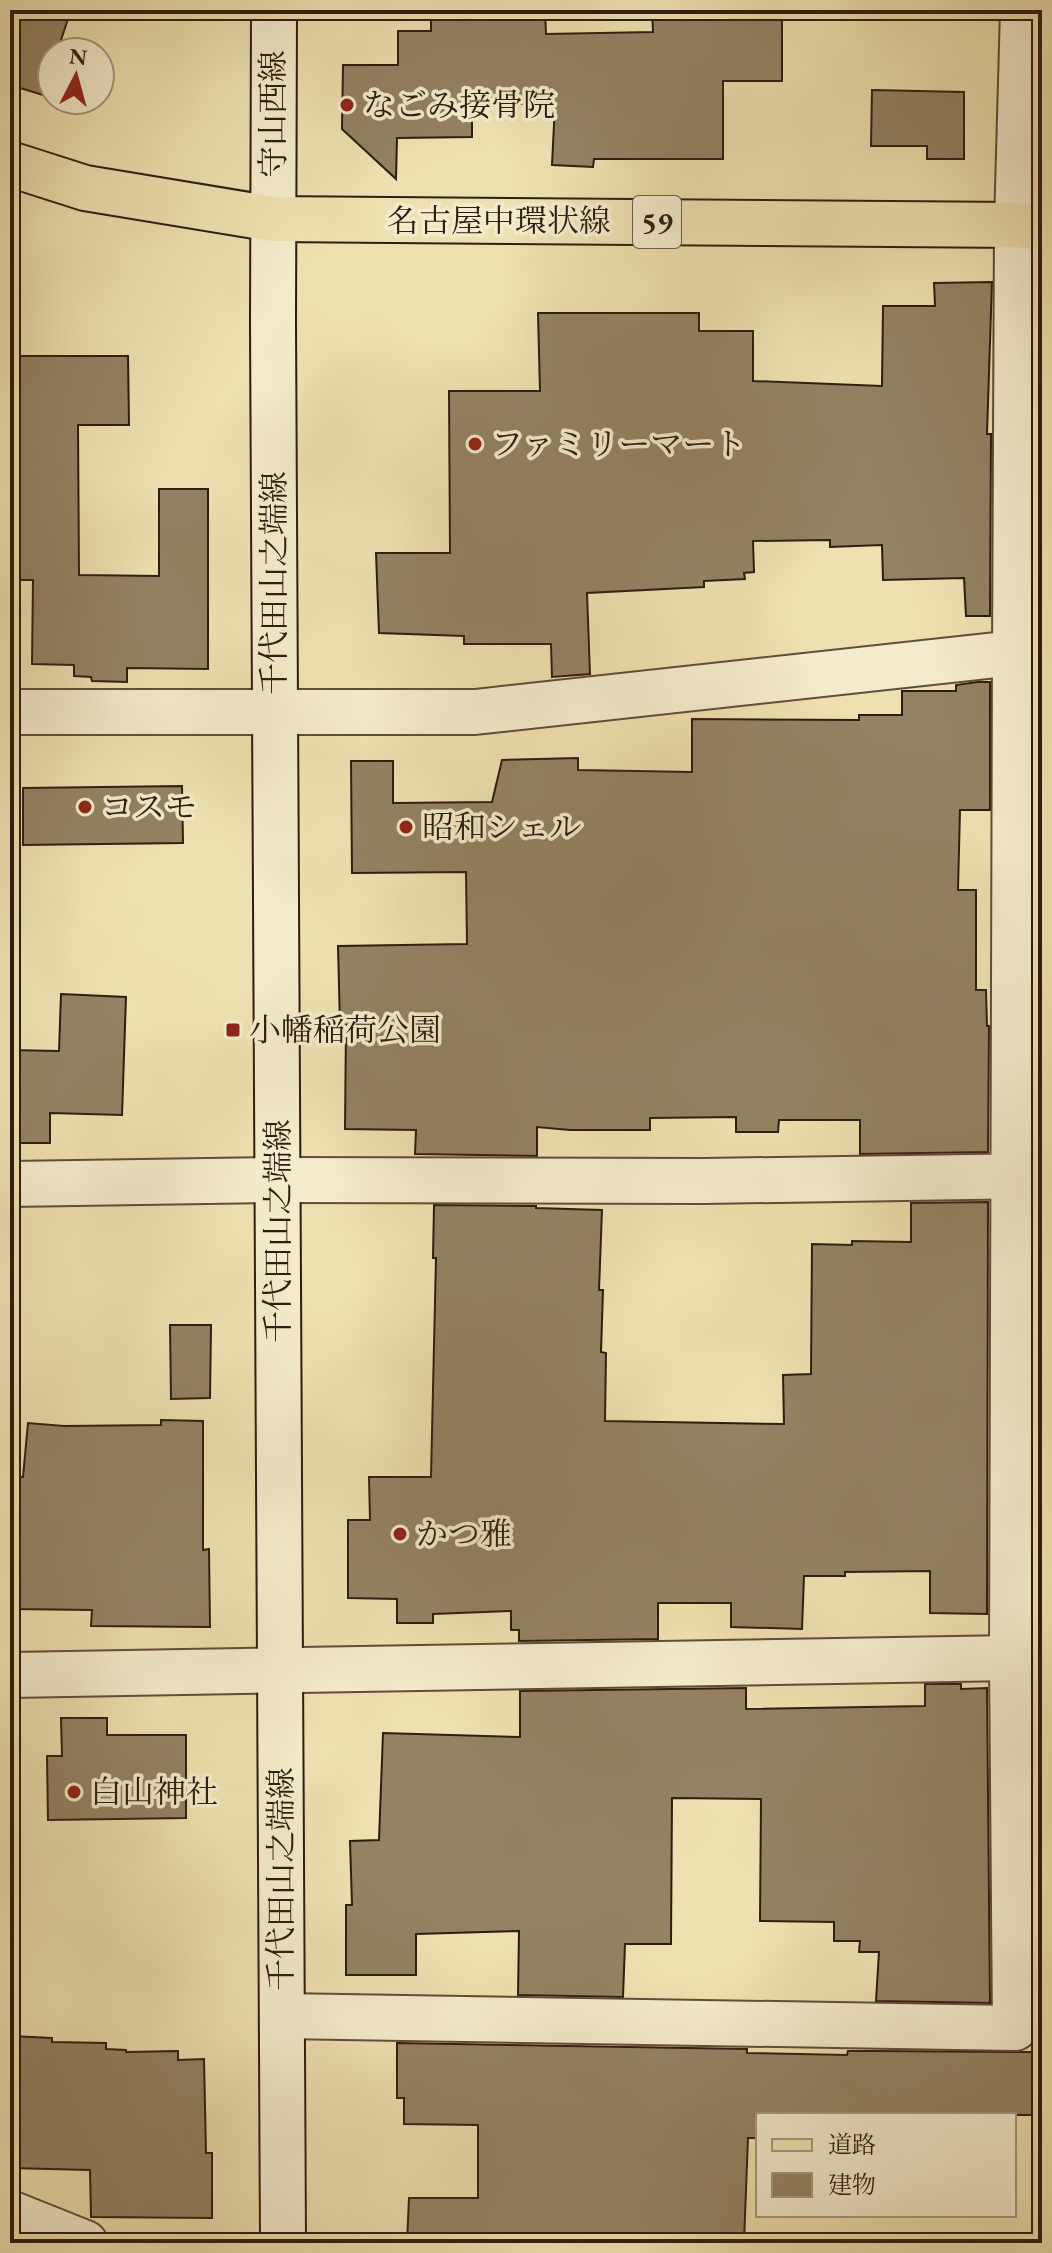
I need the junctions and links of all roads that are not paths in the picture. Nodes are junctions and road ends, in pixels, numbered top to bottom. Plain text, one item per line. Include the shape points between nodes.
1 (274, 10) edge
2 (1023, 10) edge
3 (10, 164) edge
4 (273, 219) junction
5 (1030, 226) edge
6 (1028, 651) edge
7 (10, 712) edge
8 (275, 712) junction
9 (1028, 1176) edge
10 (277, 1180) junction
11 (10, 1184) edge
12 (1027, 1658) edge
13 (280, 1670) junction
14 (10, 1675) edge
15 (282, 2016) junction
16 (10, 2213) edge
17 (85, 2243) edge
18 (283, 2243) edge

1 - 4 street, 守山西線
2 - 5 street
3 - 4 main road, 名古屋中環状線 / 59 via 85,188
4 - 5 main road, 名古屋中環状線 / 59
4 - 8 street, 千代田山之端線
5 - 6 street
6 - 8 street via 475,712
6 - 9 street
7 - 8 street
8 - 10 street, 千代田山之端線
9 - 10 street
9 - 12 street
10 - 11 street
10 - 13 street, 千代田山之端線
12 - 13 street
12 - 15 street via 1015,2028
13 - 14 street
13 - 15 street, 千代田山之端線
15 - 18 street, 千代田山之端線
16 - 17 street

